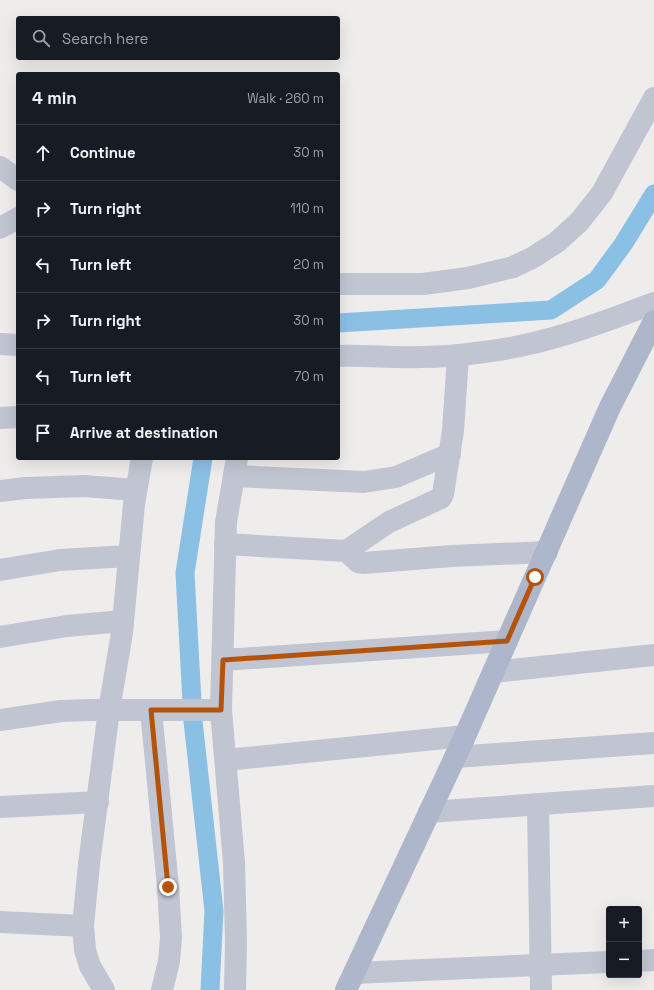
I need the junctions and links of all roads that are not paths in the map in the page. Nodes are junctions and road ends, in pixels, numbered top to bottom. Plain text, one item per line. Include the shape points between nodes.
1 (654, 98) edge
2 (0, 167) edge
3 (16, 179) edge
4 (16, 219) edge
5 (0, 228) edge
6 (340, 284) edge
7 (654, 303) edge
8 (654, 321) edge
9 (0, 344) edge
10 (16, 344) edge
11 (458, 354) junction
12 (340, 356) edge
13 (16, 417) edge
14 (0, 418) edge
15 (450, 454) junction
16 (142, 460) edge
17 (235, 467) edge
18 (136, 490) junction
19 (0, 491) edge
20 (225, 544) junction
21 (346, 551) junction
22 (547, 552) junction
23 (129, 556) junction
24 (0, 570) edge
25 (123, 620) junction
26 (0, 637) edge
27 (507, 641) junction
28 (654, 655) edge
29 (223, 660) junction
30 (493, 672) junction
31 (109, 710) junction
32 (153, 710) junction
33 (212, 710) junction
34 (0, 720) edge
35 (465, 736) junction
36 (654, 743) edge
37 (455, 757) junction
38 (226, 760) junction
39 (654, 796) edge
40 (98, 802) junction
41 (538, 804) junction
42 (0, 807) edge
43 (429, 812) junction
44 (0, 922) edge
45 (83, 926) junction
46 (654, 960) edge
47 (642, 961) edge
48 (606, 962) edge
49 (541, 965) junction
50 (350, 982) edge
51 (104, 990) edge
52 (162, 990) edge
53 (235, 990) edge
54 (541, 990) edge

1 - 6 street via 602,193 579,222 557,242 532,258 513,267 468,278 423,284
2 - 3 street
4 - 5 street
7 - 11 street via 569,334 531,344
8 - 22 main road via 610,407
9 - 10 street
11 - 12 street via 421,357
11 - 15 street
13 - 14 street
15 - 17 street via 396,477 364,482
15 - 21 street via 441,498 389,522
16 - 18 street
17 - 20 street
18 - 19 street via 84,486
18 - 23 street
20 - 21 street
20 - 29 street
21 - 22 street via 363,564 452,556
22 - 27 main road
23 - 24 street via 60,560
23 - 25 street
25 - 26 street
25 - 31 street
27 - 29 street
27 - 30 main road
28 - 30 street
29 - 33 street
30 - 35 main road
31 - 32 street
31 - 34 street via 61,711
31 - 40 street
32 - 33 street
32 - 52 street via 171,938 170,961
33 - 38 street
35 - 37 main road
35 - 38 street
36 - 37 street
37 - 43 main road
38 - 53 street via 234,863
39 - 41 street
40 - 42 street
40 - 45 street
41 - 43 street
41 - 49 street
43 - 50 main road
44 - 45 street
45 - 51 street via 85,950 90,966
46 - 47 street
48 - 49 street
49 - 50 street
49 - 54 street

